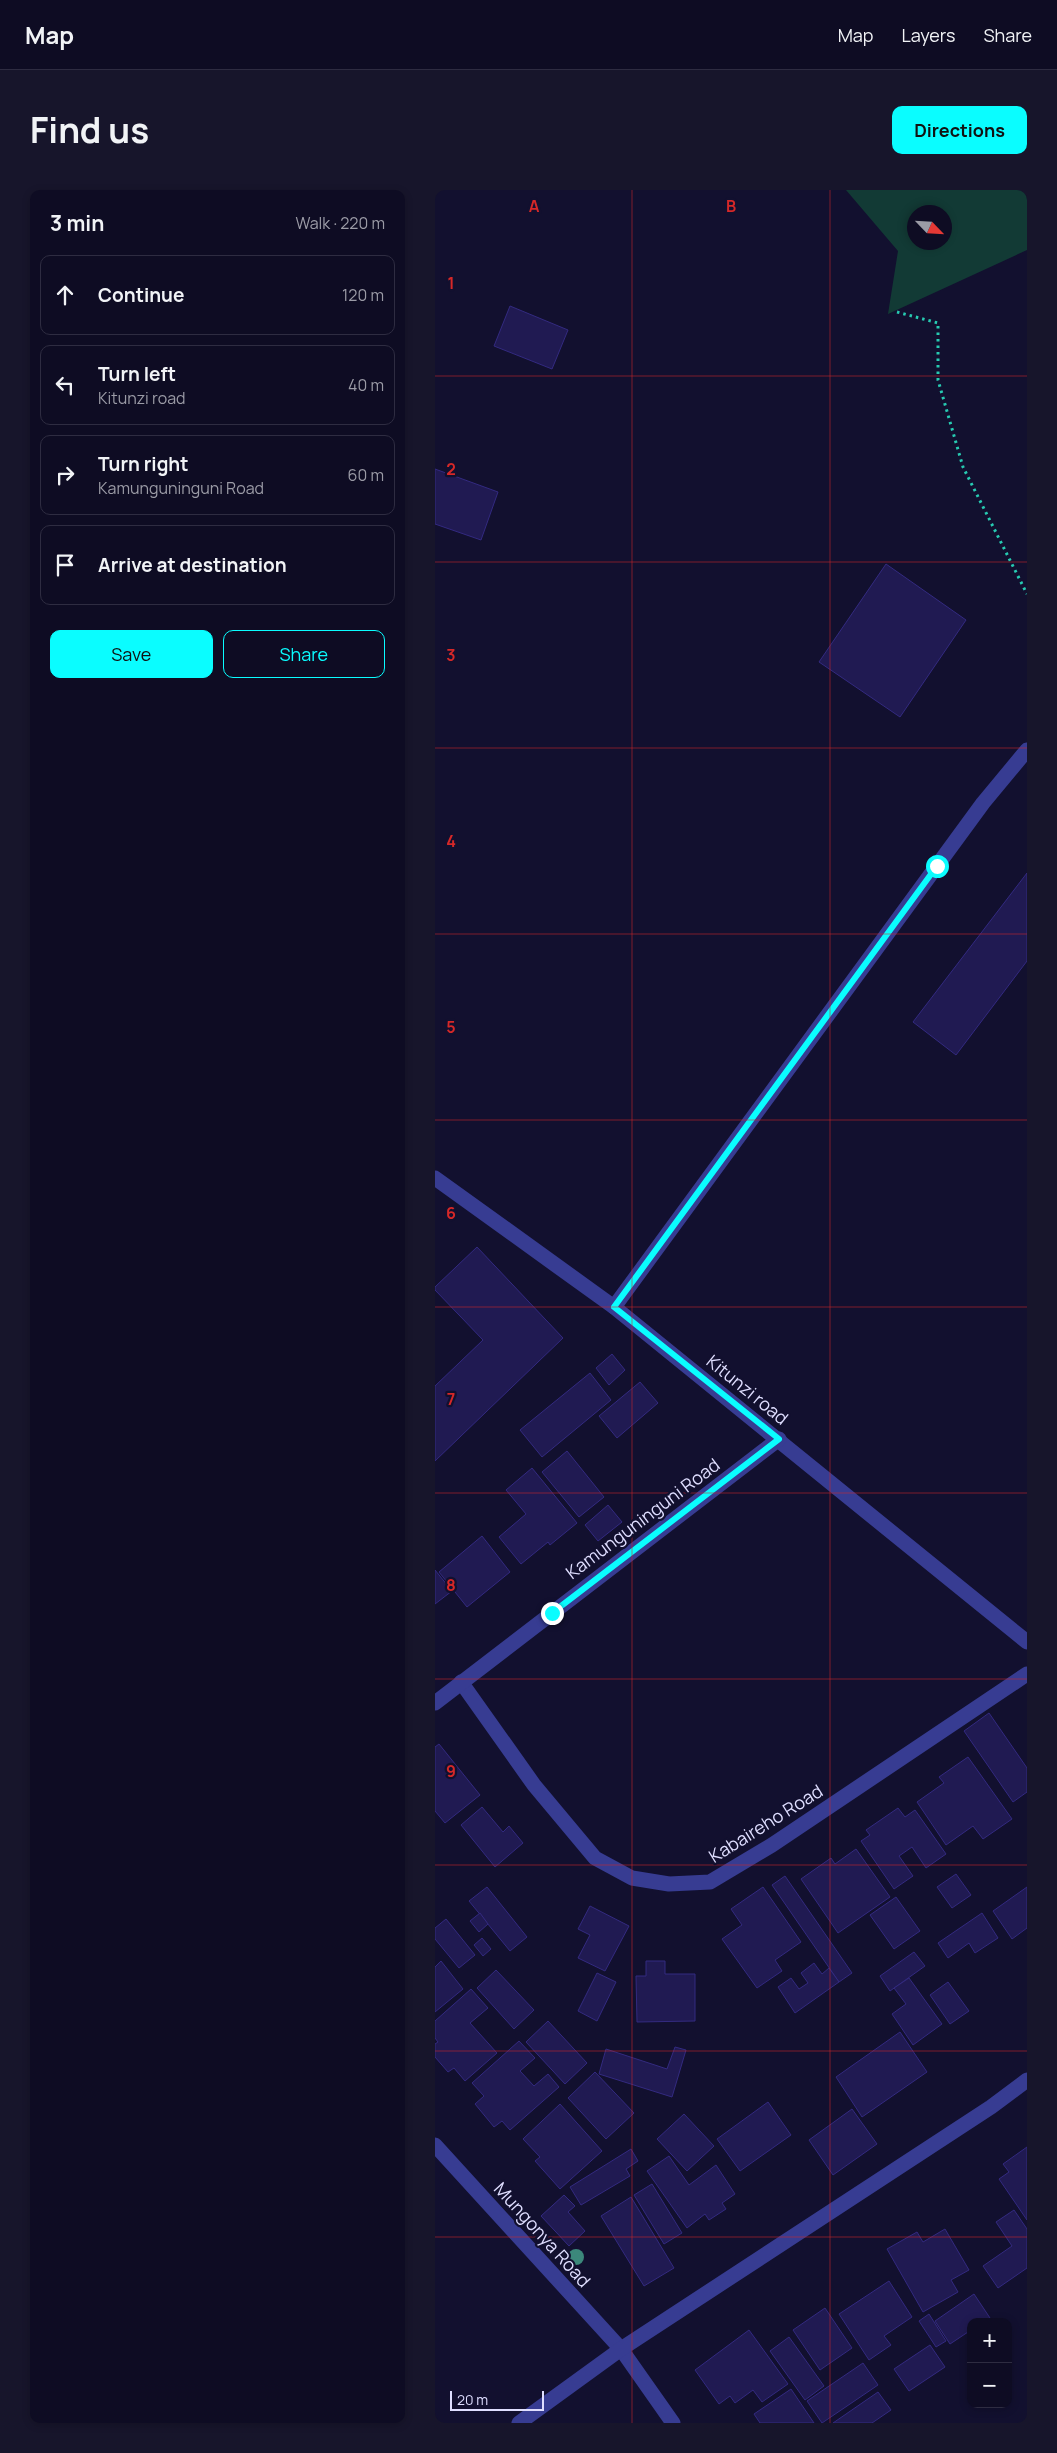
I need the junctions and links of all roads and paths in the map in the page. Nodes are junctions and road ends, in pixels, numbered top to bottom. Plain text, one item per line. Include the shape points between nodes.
1 (897, 312) dead end
2 (1027, 594) edge
3 (1027, 750) edge
4 (435, 1178) edge
5 (614, 1307) junction
6 (779, 1439) junction
7 (1027, 1642) edge
8 (1027, 1674) edge
9 (461, 1682) junction
10 (435, 1703) edge
11 (1027, 2080) edge
12 (435, 2145) edge
13 (621, 2349) junction
14 (519, 2423) edge
15 (673, 2423) edge

1 - 2 path via 939,323 938,380 963,467
3 - 5 street via 983,803
4 - 5 street, Kitunzi road
5 - 6 street, Kitunzi road
6 - 7 street, Kitunzi road
6 - 9 street, Kamunguninguni Road
8 - 9 street, Kabaireho Road via 772,1845 710,1882 669,1884 632,1878 595,1858 534,1785
9 - 10 street, Kamunguninguni Road
11 - 13 street
12 - 13 street, Mungonya Road
13 - 14 street
13 - 15 street, Mungonya Road

